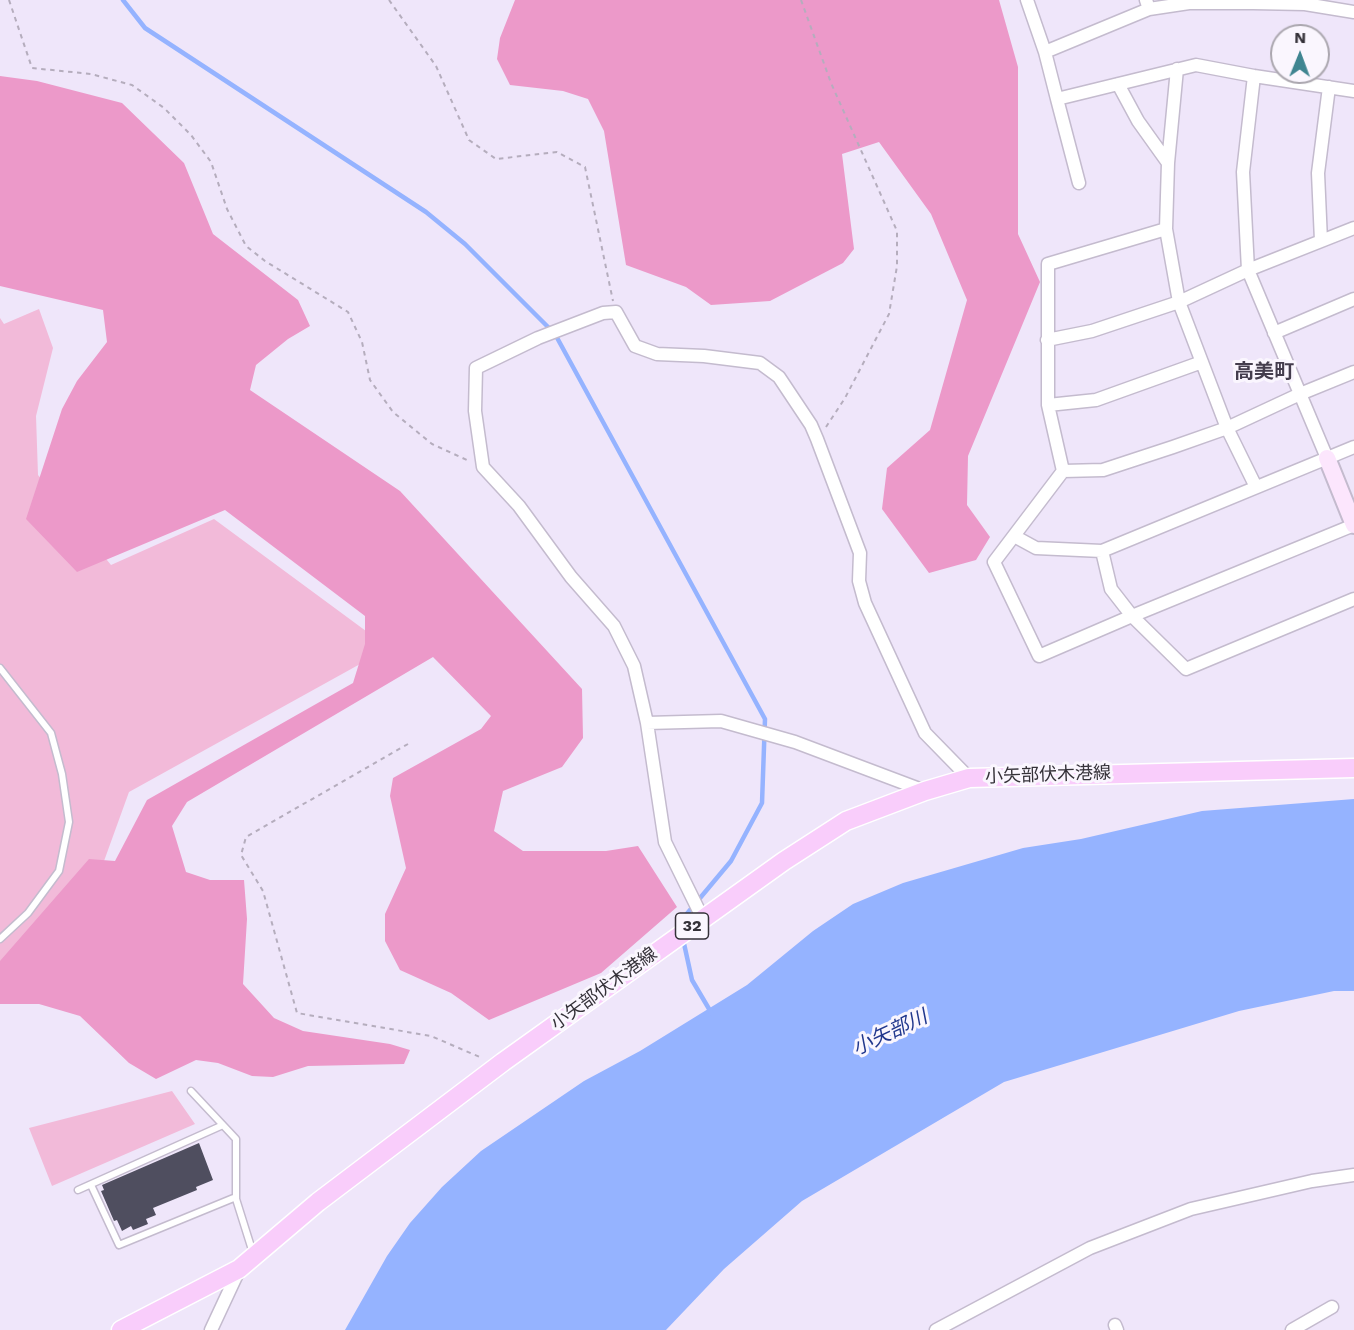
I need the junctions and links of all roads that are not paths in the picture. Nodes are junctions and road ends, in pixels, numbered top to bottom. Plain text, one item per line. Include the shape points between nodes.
1 (1027, 0) edge
2 (1191, 1) edge
3 (1148, 4) edge
4 (1354, 12) edge
5 (1045, 52) junction
6 (1177, 69) junction
7 (1254, 76) junction
8 (1118, 84) junction
9 (1329, 87) junction
10 (1354, 91) edge
11 (1057, 99) junction
12 (1168, 163) junction
13 (1079, 183) dead end
14 (1354, 228) edge
15 (1166, 229) junction
16 (1321, 241) junction
17 (1248, 270) junction
18 (1354, 299) edge
19 (1179, 302) junction
20 (1274, 333) junction
21 (1047, 340) junction
22 (1202, 362) junction
23 (1354, 372) edge
24 (1300, 394) junction
25 (1048, 405) junction
26 (1227, 428) junction
27 (1354, 447) edge
28 (1327, 458) junction
29 (1063, 471) junction
30 (1256, 487) junction
31 (1354, 525) edge
32 (1014, 536) junction
33 (1102, 551) junction
34 (1354, 599) edge
35 (1132, 616) junction
36 (0, 668) edge
37 (646, 723) junction
38 (1354, 768) edge
39 (969, 778) junction
40 (925, 791) junction
41 (703, 919) junction
42 (0, 939) edge
43 (191, 1091) dead end
44 (223, 1125) junction
45 (1354, 1175) edge
46 (91, 1185) junction
47 (78, 1190) dead end
48 (236, 1197) junction
49 (254, 1256) junction
50 (239, 1269) junction
51 (1332, 1307) dead end
52 (121, 1330) edge
53 (211, 1330) edge
54 (936, 1330) edge
55 (1292, 1330) edge

1 - 5 street
2 - 3 street
2 - 4 street via 1305,4
3 - 5 street
5 - 11 street
6 - 7 street via 1196,65
6 - 8 street
6 - 12 street
7 - 9 street
7 - 17 street via 1243,172
8 - 11 street
8 - 12 street
9 - 10 street
9 - 16 street via 1318,173
11 - 13 street
12 - 15 street
14 - 16 street
15 - 19 street
15 - 21 street via 1048,264
16 - 17 street
17 - 19 street
17 - 20 street
18 - 20 street
19 - 21 street via 1092,331
19 - 22 street
20 - 24 street
21 - 25 street
22 - 25 street via 1096,400
22 - 26 street
23 - 24 street
24 - 26 street
24 - 28 street
25 - 29 street
26 - 29 street via 1103,470
26 - 30 street
27 - 28 street
28 - 30 street
28 - 31 street
29 - 32 street
30 - 33 street
31 - 35 street
32 - 33 street via 1036,548
32 - 35 street via 994,562 1039,656
33 - 35 street via 1111,589
34 - 35 street via 1186,669
36 - 42 lane via 51,733 69,822 59,872 28,914
37 - 39 street via 634,666 614,626 483,467 475,411 476,368 538,338 616,312 635,346 657,354 760,363 779,377 817,439 860,553 859,581 866,603 925,733
37 - 40 street via 721,721 795,742
37 - 41 street via 665,842
38 - 39 main road, 小矢部伏木港線 / 32
39 - 40 main road, 小矢部伏木港線 / 32
40 - 41 main road, 小矢部伏木港線 / 32 via 846,821
41 - 49 main road, 小矢部伏木港線 / 32 via 498,1066 318,1202
43 - 44 lane
44 - 46 lane
44 - 48 lane via 236,1139
45 - 54 street via 1191,1209 1090,1248
46 - 47 lane
46 - 48 lane via 119,1245
48 - 49 lane
49 - 50 main road, 小矢部伏木港線 / 32
50 - 52 main road, 小矢部伏木港線 / 32
50 - 53 street
51 - 55 street

